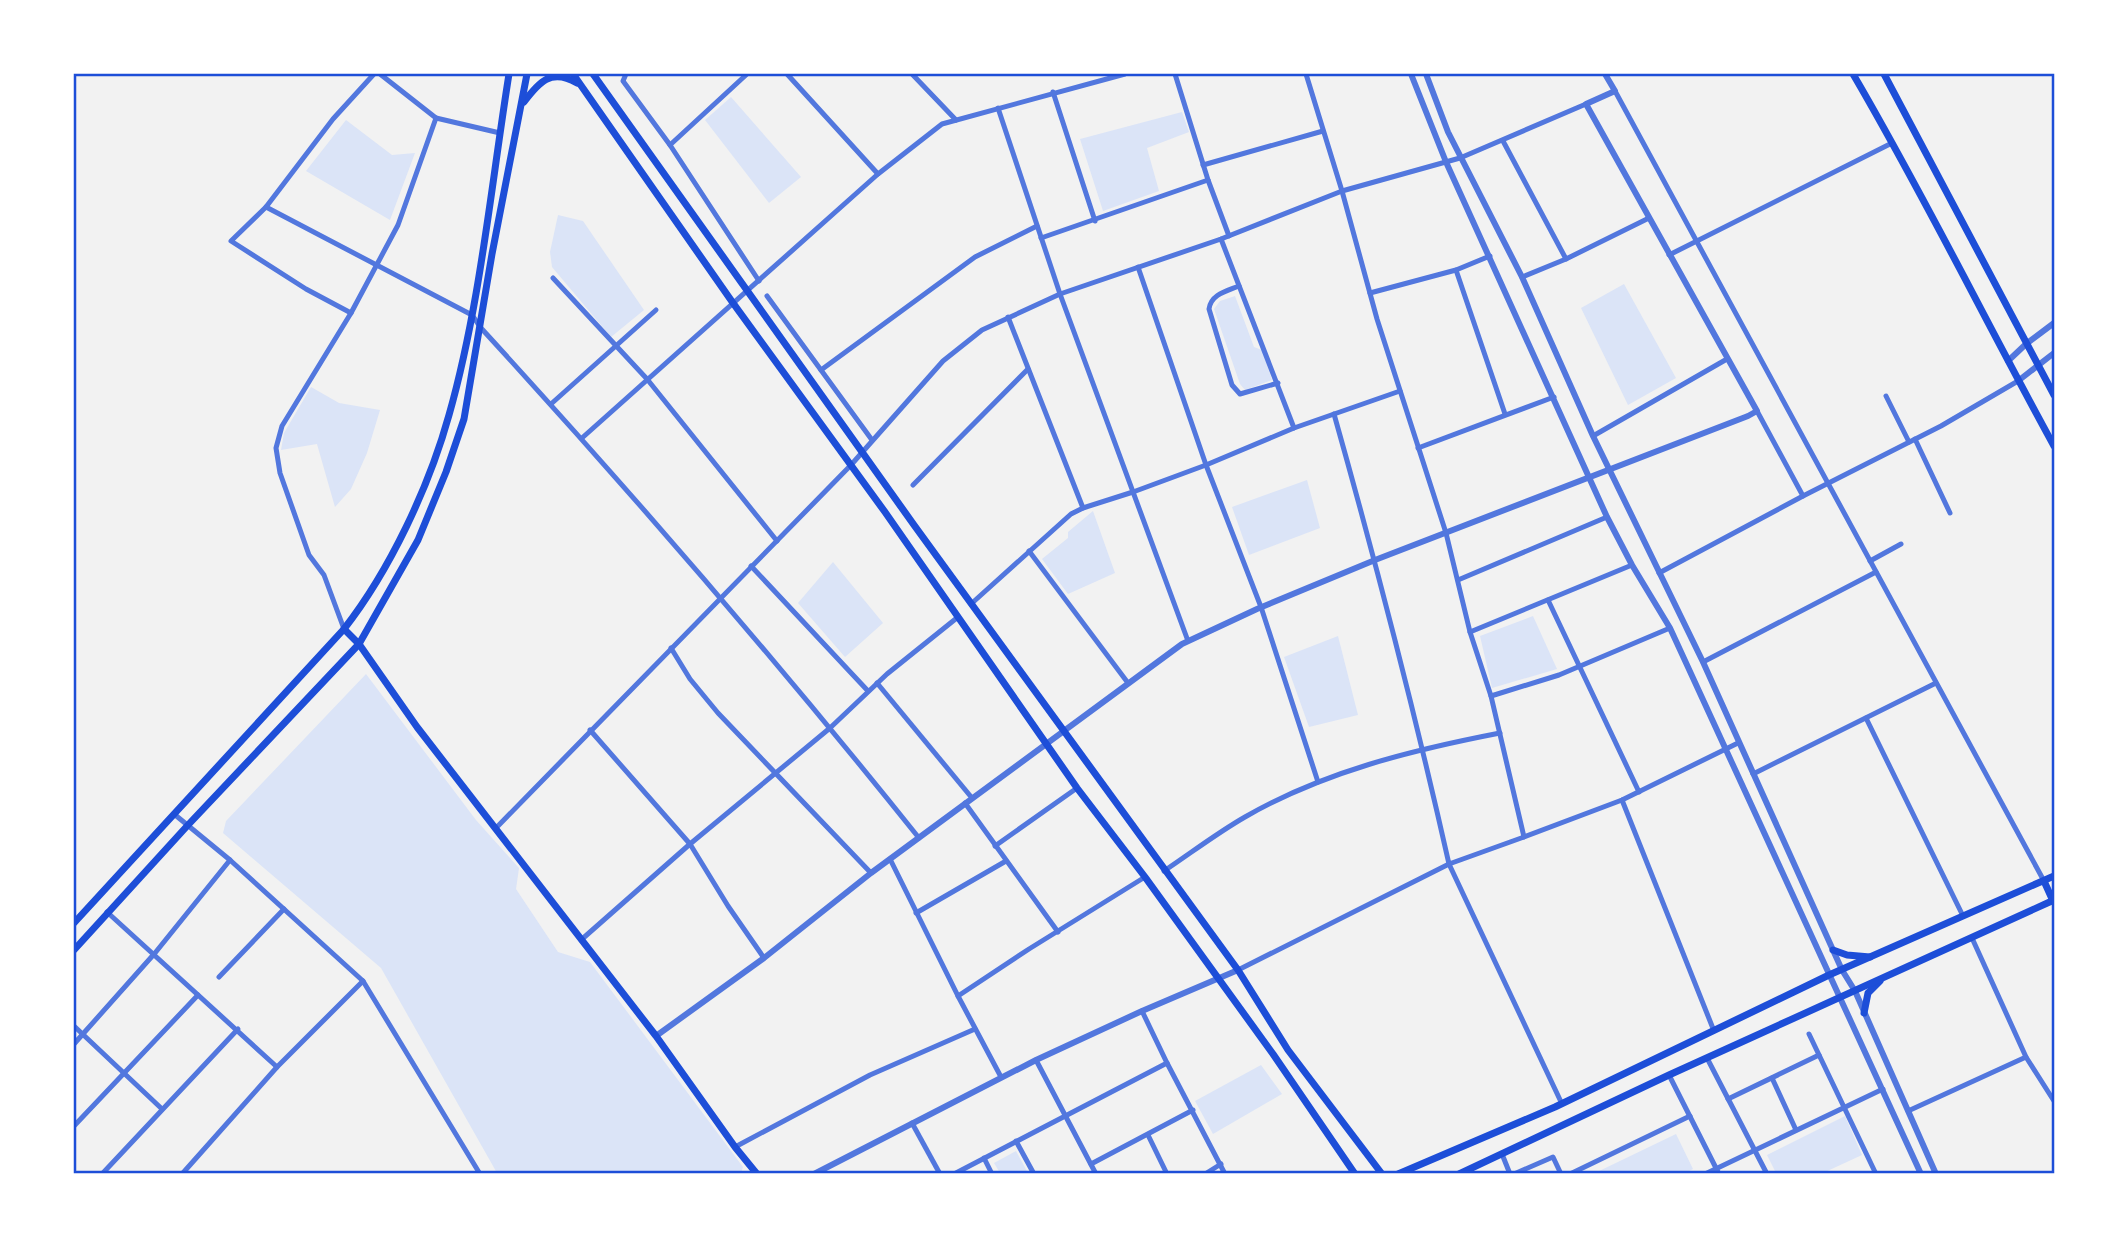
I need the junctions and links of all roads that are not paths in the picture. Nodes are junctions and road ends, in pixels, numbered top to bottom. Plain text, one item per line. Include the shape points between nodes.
1 (374, 74) edge
2 (380, 74) edge
3 (509, 74) edge
4 (527, 74) edge
5 (573, 74) edge
6 (593, 74) edge
7 (626, 74) edge
8 (747, 74) edge
9 (787, 74) edge
10 (912, 74) edge
11 (1097, 74) edge
12 (1125, 74) edge
13 (1175, 74) edge
14 (1306, 74) edge
15 (1411, 74) edge
16 (1426, 74) edge
17 (1605, 74) edge
18 (1853, 74) edge
19 (1884, 74) edge
20 (1100, 80) junction
21 (581, 86) junction
22 (1615, 91) junction
23 (1053, 92) junction
24 (1586, 104) junction
25 (521, 105) junction
26 (998, 108) junction
27 (436, 118) junction
28 (956, 120) junction
29 (1324, 131) junction
30 (500, 133) junction
31 (1503, 141) junction
32 (1892, 143) junction
33 (670, 145) junction
34 (1460, 158) junction
35 (1446, 162) junction
36 (1203, 165) junction
37 (878, 174) junction
38 (1208, 180) junction
39 (1342, 191) junction
40 (266, 207) junction
41 (1649, 218) junction
42 (1095, 221) junction
43 (1037, 226) junction
44 (1229, 236) junction
45 (1041, 238) junction
46 (1221, 239) junction
47 (1697, 242) junction
48 (1670, 255) junction
49 (1490, 256) junction
50 (1566, 259) junction
51 (377, 266) junction
52 (1138, 267) junction
53 (1456, 270) junction
54 (1522, 277) junction
55 (553, 278) dead end
56 (759, 281) junction
57 (1239, 286) junction
58 (747, 292) junction
59 (1370, 293) junction
60 (1060, 294) junction
61 (767, 296) dead end
62 (733, 303) junction
63 (656, 310) dead end
64 (351, 313) junction
65 (471, 315) junction
66 (1008, 317) junction
67 (2054, 323) edge
68 (481, 328) junction
69 (2026, 344) junction
70 (616, 346) junction
71 (2054, 353) edge
72 (1727, 359) junction
73 (2008, 362) junction
74 (2039, 366) junction
75 (1028, 369) junction
76 (821, 370) junction
77 (647, 379) junction
78 (2018, 381) junction
79 (1278, 383) junction
80 (1400, 391) junction
81 (2054, 395) edge
82 (1886, 396) dead end
83 (1554, 397) junction
84 (551, 404) junction
85 (1756, 411) junction
86 (1334, 414) junction
87 (1506, 414) junction
88 (1294, 428) junction
89 (1593, 436) junction
90 (582, 438) junction
91 (872, 440) junction
92 (1912, 441) junction
93 (2054, 446) edge
94 (1418, 448) junction
95 (862, 451) junction
96 (851, 465) junction
97 (1206, 465) junction
98 (1610, 470) junction
99 (1589, 477) junction
100 (1828, 484) junction
101 (913, 485) dead end
102 (1133, 492) junction
103 (1803, 496) junction
104 (1083, 508) junction
105 (1950, 513) dead end
106 (1607, 517) junction
107 (1446, 533) junction
108 (778, 541) junction
109 (1901, 544) dead end
110 (1029, 551) junction
111 (1375, 560) junction
112 (1870, 561) junction
113 (1632, 565) junction
114 (751, 566) junction
115 (1876, 572) junction
116 (1659, 573) junction
117 (1458, 580) junction
118 (719, 599) junction
119 (1548, 600) junction
120 (971, 604) junction
121 (1261, 607) junction
122 (958, 617) junction
123 (1670, 628) junction
124 (344, 629) junction
125 (1470, 632) junction
126 (1188, 641) junction
127 (359, 644) junction
128 (671, 648) junction
129 (1703, 662) junction
130 (1579, 666) junction
131 (877, 683) junction
132 (1128, 683) junction
133 (1936, 683) junction
134 (868, 691) junction
135 (1491, 696) junction
136 (1866, 718) junction
137 (830, 728) junction
138 (590, 730) junction
139 (1063, 733) junction
140 (1500, 733) junction
141 (1738, 743) junction
142 (1048, 744) junction
143 (1423, 748) junction
144 (1726, 750) junction
145 (776, 772) junction
146 (1753, 774) junction
147 (1318, 782) junction
148 (1077, 788) junction
149 (1639, 792) junction
150 (972, 798) junction
151 (1622, 800) junction
152 (965, 803) junction
153 (174, 814) junction
154 (188, 825) junction
155 (496, 828) junction
156 (1524, 837) junction
157 (919, 838) junction
158 (690, 844) junction
159 (995, 846) junction
160 (890, 859) junction
161 (230, 860) junction
162 (1006, 861) junction
163 (1449, 864) junction
164 (1164, 871) junction
165 (871, 873) junction
166 (2054, 876) edge
167 (1146, 877) junction
168 (2043, 881) junction
169 (2054, 901) edge
170 (284, 909) junction
171 (107, 912) junction
172 (916, 913) junction
173 (1963, 916) junction
174 (74, 923) edge
175 (1058, 932) junction
176 (1972, 938) junction
177 (581, 940) junction
178 (74, 950) edge
179 (1833, 950) junction
180 (155, 953) junction
181 (1870, 957) junction
182 (764, 958) junction
183 (1842, 970) junction
184 (1238, 971) junction
185 (1829, 975) junction
186 (219, 977) dead end
187 (1885, 977) junction
188 (1217, 978) junction
189 (363, 981) junction
190 (1854, 991) junction
191 (198, 995) junction
192 (958, 996) junction
193 (1841, 997) junction
194 (1142, 1011) junction
195 (1864, 1013) junction
196 (74, 1026) edge
197 (238, 1029) junction
198 (975, 1029) junction
199 (1714, 1031) junction
200 (83, 1034) junction
201 (1809, 1034) dead end
202 (656, 1036) junction
203 (74, 1044) edge
204 (1819, 1055) junction
205 (1707, 1058) junction
206 (2026, 1058) junction
207 (1036, 1060) junction
208 (1167, 1063) junction
209 (277, 1067) junction
210 (123, 1074) junction
211 (1669, 1075) junction
212 (1002, 1077) junction
213 (1772, 1078) junction
214 (1883, 1089) junction
215 (1728, 1099) junction
216 (2054, 1101) edge
217 (1562, 1104) junction
218 (1844, 1107) junction
219 (162, 1109) junction
220 (1193, 1111) junction
221 (1908, 1111) junction
222 (1065, 1114) junction
223 (1690, 1116) junction
224 (912, 1123) junction
225 (74, 1126) edge
226 (1796, 1130) junction
227 (1148, 1135) junction
228 (1016, 1141) junction
229 (735, 1147) junction
230 (1754, 1150) junction
231 (1502, 1154) junction
232 (984, 1158) junction
233 (1091, 1164) junction
234 (1220, 1164) junction
235 (1717, 1171) edge
236 (102, 1174) edge
237 (182, 1174) edge
238 (480, 1174) edge
239 (757, 1174) edge
240 (814, 1174) edge
241 (940, 1174) edge
242 (954, 1174) edge
243 (992, 1174) edge
244 (1034, 1174) edge
245 (1096, 1174) edge
246 (1167, 1174) edge
247 (1205, 1174) edge
248 (1225, 1174) edge
249 (1355, 1174) edge
250 (1382, 1174) edge
251 (1398, 1174) edge
252 (1459, 1174) edge
253 (1512, 1174) edge
254 (1561, 1174) edge
255 (1570, 1174) edge
256 (1705, 1174) edge
257 (1767, 1174) edge
258 (1876, 1174) edge
259 (1921, 1174) edge
260 (1936, 1174) edge

1 - 40 street
2 - 27 street
3 - 30 main road
4 - 25 main road
5 - 21 main road
6 - 58 main road
7 - 33 street via 623,81
8 - 33 street
9 - 37 street
10 - 28 street
11 - 20 street
12 - 20 street
13 - 36 street
14 - 29 street
15 - 35 street
16 - 34 street
17 - 22 street
18 - 32 main road
19 - 69 main road
20 - 23 street
21 - 25 main road via 570,79 548,78 539,82
21 - 62 main road
22 - 24 street
22 - 47 street
23 - 26 street
23 - 42 street
24 - 31 street
24 - 41 street
25 - 68 main road
26 - 28 street
26 - 43 street
27 - 30 street
27 - 51 street via 398,225
28 - 37 street via 942,124
29 - 36 street
29 - 39 street
30 - 65 main road
31 - 34 street
31 - 50 street
32 - 47 street
32 - 73 main road
33 - 56 street
34 - 35 street
34 - 54 street
35 - 39 street
35 - 49 street
36 - 38 street
37 - 56 street
38 - 42 street
38 - 44 street
39 - 44 street
39 - 59 street
40 - 51 street
40 - 64 street via 231,241
41 - 48 street
41 - 50 street
42 - 45 street
43 - 45 street
43 - 76 street via 975,257
44 - 46 street
45 - 60 street
46 - 52 street
46 - 57 street
47 - 48 street
47 - 100 street
48 - 72 street
49 - 53 street
49 - 83 street
50 - 54 street
51 - 64 street
51 - 65 street
52 - 60 street
52 - 97 street
53 - 59 street
53 - 87 street
54 - 89 street
55 - 70 street
56 - 58 street
57 - 79 street
57 - 79 street via 1214,297 1209,309 1232,385 1246,394
58 - 62 street
58 - 95 main road
59 - 80 street
60 - 66 street
60 - 102 street
61 - 76 street
62 - 77 street
62 - 96 main road
63 - 70 street
64 - 124 street via 282,426 276,448 280,473 309,555 324,575
65 - 68 street
65 - 124 main road via 449,415 431,468 402,535
66 - 75 street
66 - 91 street via 982,330 943,361
67 - 69 street
68 - 84 street
68 - 127 main road via 464,419 446,472 418,540
69 - 73 street
69 - 74 main road
70 - 77 street
70 - 84 street
71 - 74 street
72 - 85 street
72 - 89 street
73 - 78 main road
74 - 78 street
74 - 81 main road
75 - 101 street
75 - 104 street
76 - 91 street
77 - 90 street
77 - 108 street
78 - 92 street
78 - 93 main road
79 - 88 street
80 - 86 street
80 - 94 street
82 - 92 street
83 - 87 street
83 - 99 street
84 - 90 street
85 - 98 street
85 - 103 street
86 - 88 street
86 - 111 street
87 - 94 street
88 - 97 street
89 - 98 street
90 - 118 street
91 - 95 street
92 - 100 street
92 - 105 street
94 - 107 street
95 - 96 street
95 - 120 main road
96 - 108 street
96 - 122 main road
97 - 102 street
97 - 121 street
98 - 99 street
98 - 116 street
99 - 106 street
99 - 107 street
100 - 103 street
100 - 112 street
102 - 104 street
102 - 126 street
103 - 116 street
104 - 110 street
106 - 113 street
106 - 117 street
107 - 111 street
107 - 117 street
108 - 114 street
109 - 112 street
110 - 120 street
110 - 132 street
111 - 121 street
111 - 143 street
112 - 115 street
113 - 119 street
113 - 123 street
114 - 118 street
114 - 134 street
115 - 129 street
115 - 133 street
116 - 129 street
117 - 125 street
118 - 128 street
118 - 137 street
119 - 125 street
119 - 130 street
120 - 139 main road
121 - 126 street
121 - 147 street
122 - 131 street
122 - 142 main road
123 - 130 street
123 - 144 street
124 - 127 main road
124 - 153 main road
125 - 135 street
126 - 132 street
127 - 154 main road
127 - 155 main road
128 - 138 street
128 - 145 street via 704,696
129 - 141 street
130 - 135 street
130 - 149 street
131 - 134 street
131 - 150 street
132 - 139 street
133 - 136 street
133 - 168 street
134 - 137 street
135 - 140 street
136 - 146 street
136 - 173 street
137 - 145 street
137 - 157 street
138 - 155 street
138 - 158 street
139 - 142 street
139 - 164 main road
140 - 143 street
140 - 156 street
141 - 144 street
141 - 146 street
142 - 148 main road
142 - 150 street
143 - 147 street
143 - 163 street
144 - 149 street
144 - 185 street
145 - 158 street
145 - 165 street
146 - 179 street
147 - 164 street via 1245,817
148 - 159 street
148 - 167 main road
149 - 151 street
150 - 152 street
151 - 156 street
151 - 199 street
152 - 157 street
152 - 159 street
153 - 154 street
153 - 174 main road
154 - 161 street
154 - 171 main road
155 - 177 main road
156 - 163 street
157 - 160 street
158 - 177 street
158 - 182 street
159 - 162 street
160 - 165 street
160 - 172 street
161 - 170 street
161 - 180 street
162 - 172 street
162 - 175 street
163 - 184 street
163 - 217 street
164 - 184 main road
165 - 182 street
166 - 168 main road
167 - 175 street
167 - 188 main road
168 - 169 main road
168 - 173 main road
169 - 176 main road
170 - 186 street
170 - 189 street
171 - 178 main road
171 - 180 street
172 - 192 street
173 - 181 main road
175 - 192 street
176 - 187 main road
176 - 206 street
177 - 202 main road
179 - 181 main road
179 - 183 street
180 - 191 street
180 - 200 street
181 - 183 main road
182 - 202 street
183 - 185 main road
183 - 190 street
184 - 188 street
184 - 250 main road via 1288,1050
185 - 193 street
185 - 199 main road
187 - 190 main road
187 - 195 main road via 1868,993
188 - 194 street
188 - 249 main road
189 - 209 street
189 - 238 street
190 - 193 main road
190 - 195 street
191 - 197 street
191 - 210 street
192 - 198 street
193 - 205 main road
193 - 214 street
194 - 207 street
194 - 208 street
195 - 221 street
196 - 200 street
197 - 209 street
197 - 219 street
198 - 212 street
198 - 229 street via 870,1075
199 - 217 main road
200 - 203 street
200 - 210 street
201 - 204 street
202 - 229 main road
204 - 213 street
204 - 218 street
205 - 211 main road
205 - 215 street
206 - 216 street
206 - 221 street
207 - 212 street
207 - 222 street
208 - 220 street
208 - 222 street
209 - 237 street
210 - 219 street
210 - 225 street
211 - 223 street
211 - 231 main road
212 - 224 street
213 - 215 street
213 - 226 street
214 - 218 street
214 - 259 street
215 - 230 street
217 - 251 main road
218 - 226 street
218 - 258 street
219 - 236 street
220 - 227 street
220 - 234 street
221 - 260 street
222 - 228 street
222 - 233 street
223 - 235 street
223 - 255 street
224 - 240 street
224 - 241 street
226 - 230 street
227 - 233 street
227 - 246 street
228 - 232 street
228 - 244 street
229 - 239 main road
230 - 235 street
230 - 257 street
231 - 252 main road
231 - 253 street
232 - 242 street
232 - 243 street
233 - 245 street
234 - 247 street
234 - 248 street
235 - 256 street
253 - 254 street via 1553,1157

